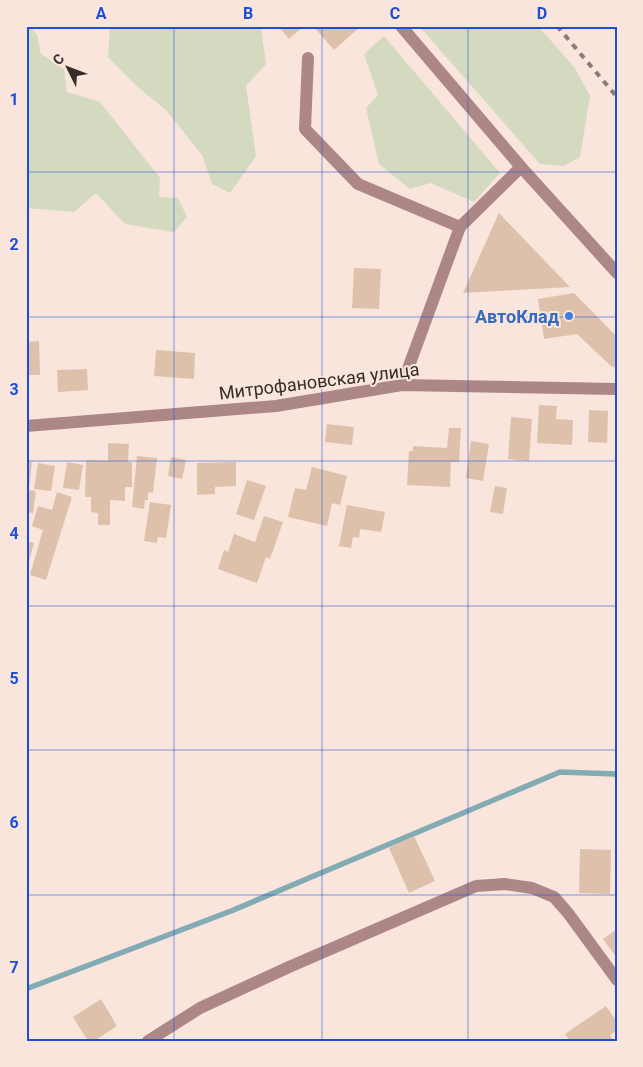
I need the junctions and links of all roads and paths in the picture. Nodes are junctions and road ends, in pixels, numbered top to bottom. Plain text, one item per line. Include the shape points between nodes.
1 (401, 26) edge
2 (308, 58) dead end
3 (521, 167) junction
4 (460, 227) junction
5 (617, 273) edge
6 (402, 385) junction
7 (617, 389) edge
8 (26, 426) edge
9 (617, 980) edge
10 (148, 1041) edge

1 - 3 street
2 - 4 street via 306,129 358,184
3 - 4 street
3 - 5 street
4 - 6 street
6 - 7 street, Митрофановская улица
6 - 8 street, Митрофановская улица via 276,406
9 - 10 street via 554,897 523,886 476,886 200,1008

